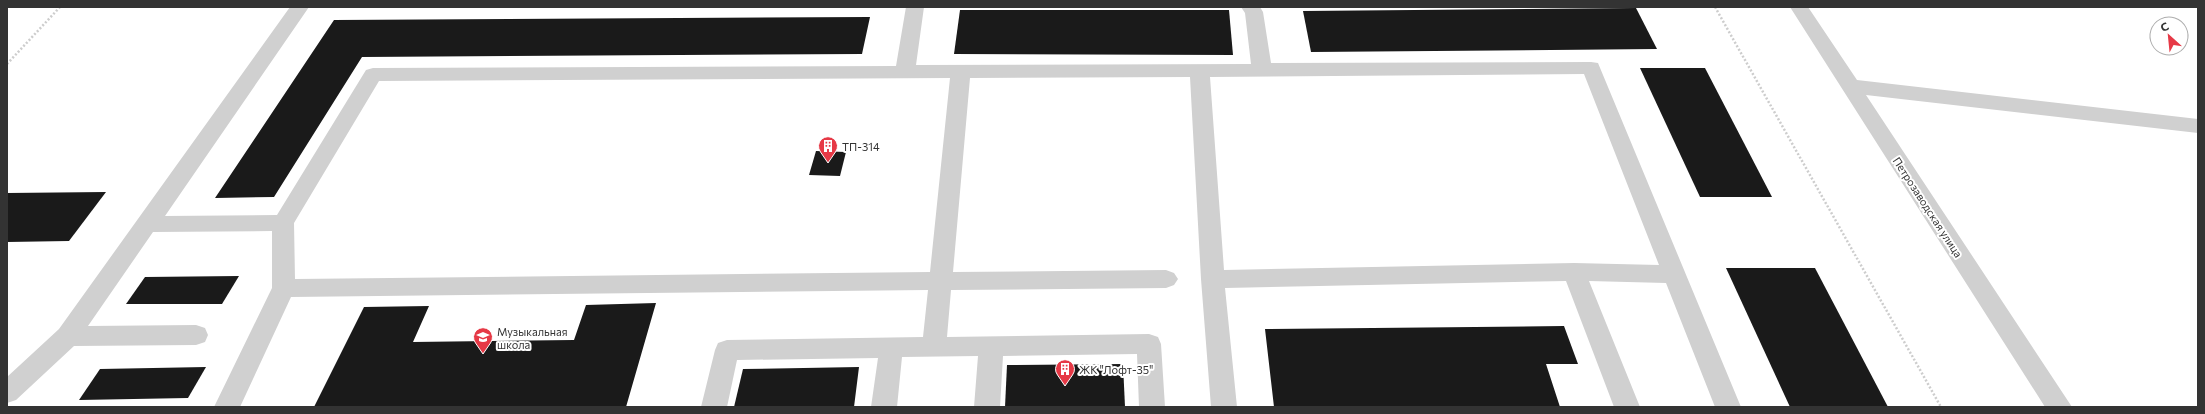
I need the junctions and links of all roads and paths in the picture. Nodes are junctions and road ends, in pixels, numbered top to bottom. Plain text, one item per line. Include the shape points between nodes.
1 (60, 7) edge
2 (300, 7) edge
3 (916, 7) edge
4 (1250, 7) edge
5 (1715, 7) edge
6 (1799, 7) edge
7 (7, 64) edge
8 (1262, 71) junction
9 (905, 72) junction
10 (960, 72) junction
11 (1200, 72) junction
12 (1849, 86) junction
13 (2198, 126) edge
14 (283, 223) junction
15 (147, 224) junction
16 (1574, 272) junction
17 (1674, 274) junction
18 (1166, 279) dead end
19 (1213, 279) junction
20 (940, 280) junction
21 (284, 288) junction
22 (196, 335) dead end
23 (68, 336) junction
24 (991, 346) junction
25 (934, 347) junction
26 (891, 348) junction
27 (7, 393) edge
28 (227, 407) edge
29 (714, 407) edge
30 (884, 407) edge
31 (987, 407) edge
32 (1152, 407) edge
33 (1224, 407) edge
34 (1627, 407) edge
35 (1728, 407) edge
36 (1941, 407) edge
37 (2059, 407) edge

1 - 7 path
2 - 15 street
3 - 9 street
4 - 8 street via 1254,12
5 - 36 path
6 - 12 street, Петрозаводская улица
8 - 11 street
8 - 17 street via 1591,68
9 - 10 street
9 - 14 street via 373,75
10 - 11 street
10 - 20 street
11 - 19 street
12 - 13 street
12 - 37 street, Петрозаводская улица
14 - 15 street
14 - 21 street
15 - 23 street
16 - 17 street
16 - 19 street
16 - 34 street
17 - 35 street
18 - 20 street
19 - 33 street
20 - 21 street
20 - 25 street
21 - 28 street
22 - 23 street
23 - 27 street
24 - 25 street
24 - 31 street
24 - 32 street via 1149,344
25 - 26 street
26 - 29 street via 727,350
26 - 30 street

